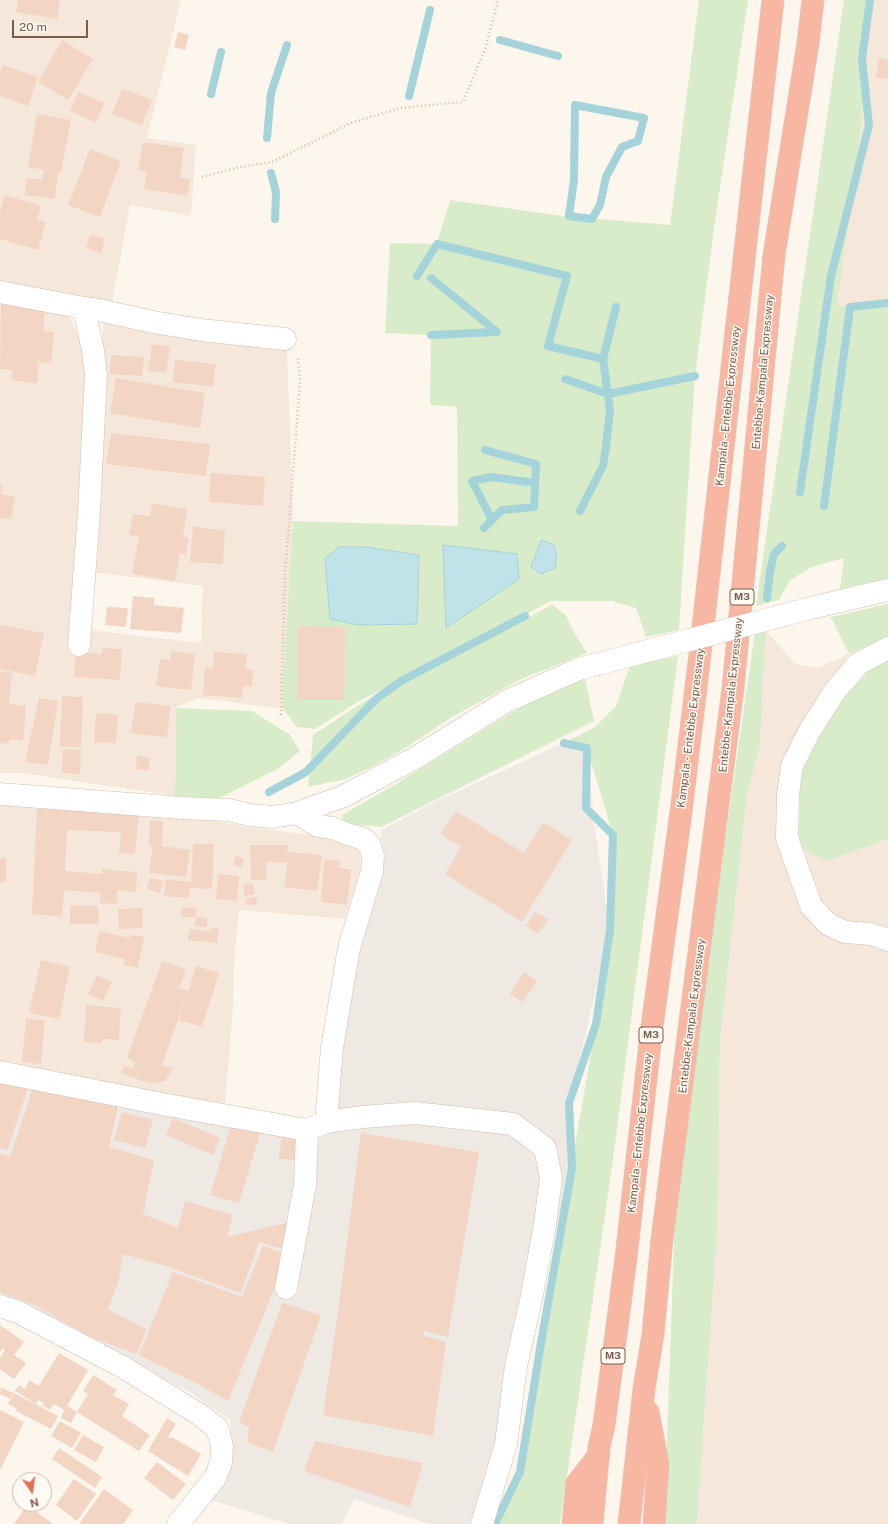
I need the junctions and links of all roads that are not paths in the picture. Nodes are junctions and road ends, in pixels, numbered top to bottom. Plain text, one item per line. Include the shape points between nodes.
1 (773, 0) edge
2 (813, 0) edge
3 (0, 292) edge
4 (84, 308) junction
5 (285, 338) road end
6 (888, 590) edge
7 (79, 645) dead end
8 (888, 648) edge
9 (0, 794) edge
10 (297, 813) junction
11 (888, 940) edge
12 (0, 1072) edge
13 (316, 1126) junction
14 (286, 1288) dead end
15 (0, 1306) edge
16 (644, 1389) junction
17 (599, 1454) junction
18 (178, 1524) edge
19 (482, 1524) edge
20 (573, 1524) edge
21 (592, 1524) edge
22 (629, 1524) edge
23 (654, 1524) edge

1 - 17 highway, Kampala - Entebbe Expressway / M3 via 700,654 651,1034 626,1258
2 - 16 highway, Entebbe-Kampala Expressway / M3 via 774,256 733,688 662,1239 653,1334
3 - 4 street
4 - 5 street via 201,330
4 - 7 street via 96,375
6 - 10 street, bridge via 579,669 507,701 415,758 344,796
8 - 11 street via 858,664 835,691 808,732 792,766 788,794 787,838 811,906 828,924 845,932 871,934
9 - 10 street via 229,810 273,817
10 - 13 street via 318,826 333,828 364,839 370,846 373,856 372,871 349,948
12 - 13 street via 162,1104
13 - 14 street
13 - 19 street via 363,1117 414,1113 513,1124 545,1148 551,1178 545,1224 516,1366 506,1444
15 - 18 street via 18,1312 123,1367 217,1428 222,1446 221,1463 215,1478
16 - 22 highway, M3
16 - 23 highway via 658,1464
17 - 20 highway via 578,1482
17 - 21 highway, M3

